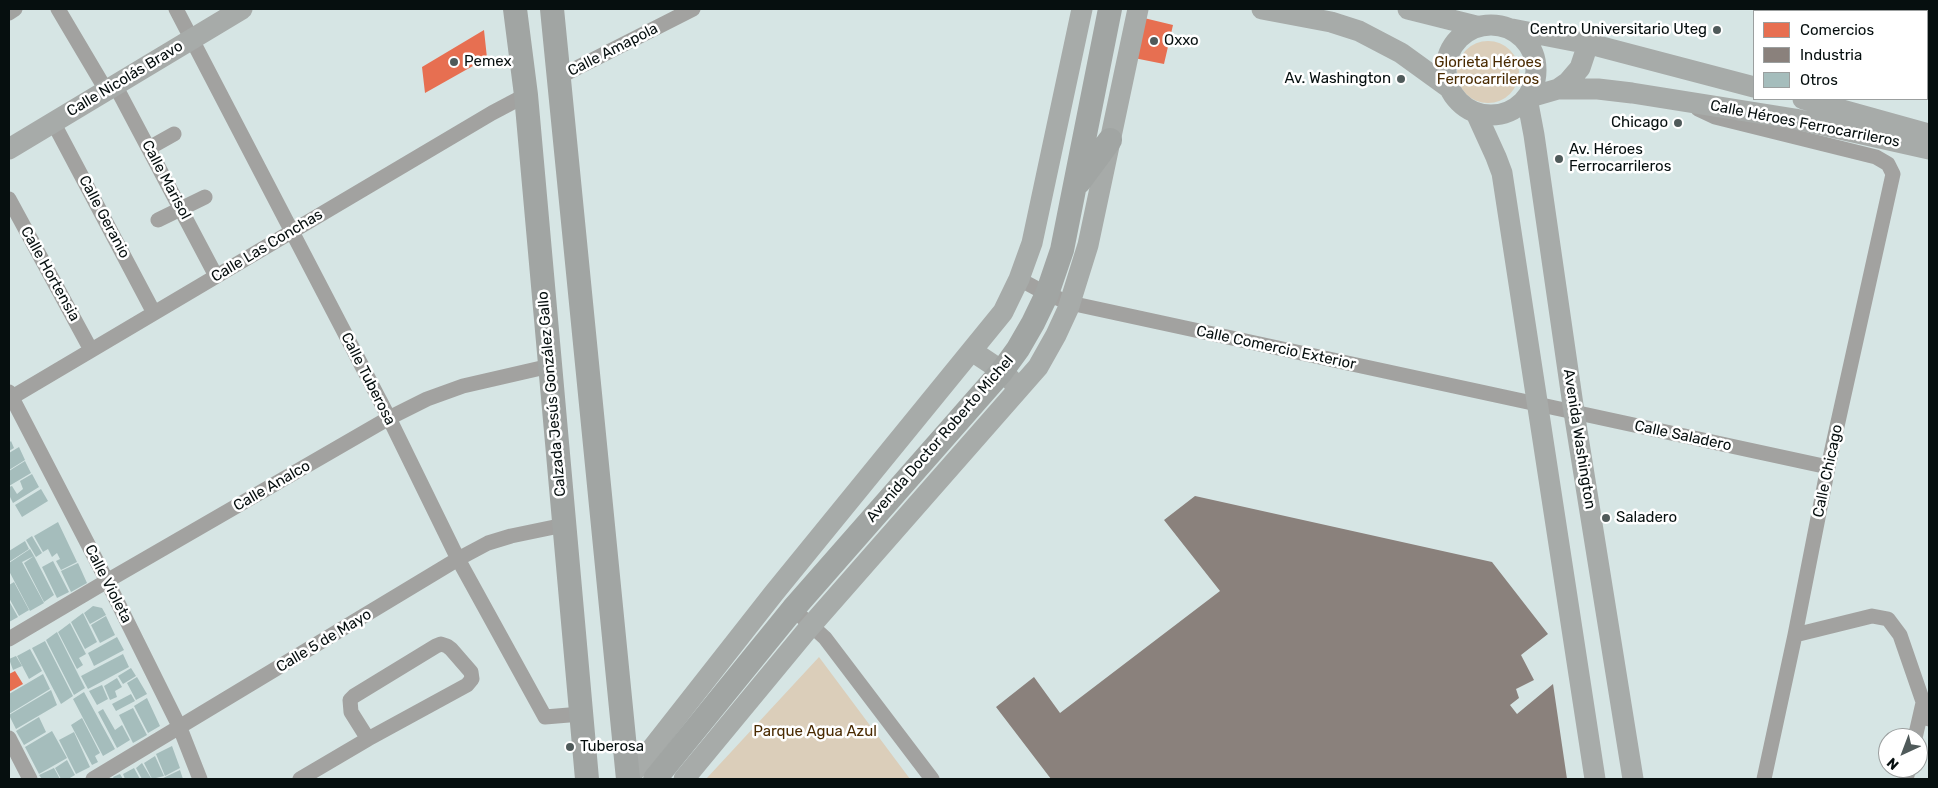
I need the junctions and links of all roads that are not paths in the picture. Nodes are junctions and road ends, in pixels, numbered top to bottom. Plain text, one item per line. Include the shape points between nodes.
1 (15, 9) edge
2 (58, 9) edge
3 (176, 9) edge
4 (242, 9) edge
5 (515, 9) edge
6 (552, 9) edge
7 (693, 9) edge
8 (1110, 9) edge
9 (1138, 9) edge
10 (1262, 9) edge
11 (1408, 9) edge
12 (9, 13) edge
13 (1080, 18) edge
14 (1476, 26) junction
15 (1512, 29) junction
16 (1105, 33) junction
17 (192, 39) junction
18 (1588, 44) junction
19 (1068, 72) junction
20 (559, 77) junction
21 (1097, 77) junction
22 (111, 87) junction
23 (1448, 87) junction
24 (1753, 87) edge
25 (1558, 89) junction
26 (526, 95) junction
27 (1527, 98) junction
28 (1681, 100) junction
29 (1807, 100) edge
30 (1476, 113) junction
31 (53, 122) junction
32 (174, 134) dead end
33 (1929, 134) edge
34 (1110, 140) junction
35 (148, 148) junction
36 (9, 149) edge
37 (1929, 149) edge
38 (1888, 164) joint
39 (1043, 189) junction
40 (1074, 191) junction
41 (205, 197) dead end
42 (9, 199) edge
43 (181, 209) junction
44 (158, 220) dead end
45 (1036, 223) junction
46 (1066, 230) junction
47 (292, 232) junction
48 (216, 276) junction
49 (1019, 279) junction
50 (1047, 294) junction
51 (1070, 303) junction
52 (154, 313) junction
53 (91, 350) junction
54 (972, 351) junction
55 (550, 366) junction
56 (1002, 371) junction
57 (1019, 388) junction
58 (938, 392) junction
59 (10, 396) edge
60 (1538, 404) junction
61 (1574, 412) junction
62 (965, 413) junction
63 (389, 418) junction
64 (982, 429) junction
65 (1828, 467) junction
66 (564, 525) junction
67 (822, 535) junction
68 (844, 552) junction
69 (458, 559) junction
70 (107, 581) junction
71 (793, 609) junction
72 (812, 625) junction
73 (1795, 635) junction
74 (9, 639) edge
75 (1923, 701) junction
76 (581, 714) junction
77 (1929, 719) edge
78 (180, 728) junction
79 (1917, 728) edge
80 (9, 738) edge
81 (368, 739) junction
82 (30, 779) edge
83 (93, 779) edge
84 (200, 779) edge
85 (300, 779) edge
86 (587, 779) edge
87 (628, 779) edge
88 (655, 779) edge
89 (684, 779) edge
90 (932, 779) edge
91 (1596, 779) edge
92 (1633, 779) edge
93 (1764, 779) edge

1 - 12 street
2 - 22 street, Calle Marisol
3 - 17 street, Calle Tuberosa
4 - 17 main road, Calle Nicolás Bravo
5 - 26 main road, Calzada Jesús González Gallo
6 - 20 main road
7 - 20 street, Calle Amapola
8 - 16 main road, Avenida Doctor Roberto Michel
9 - 34 main road, Avenida Doctor Roberto Michel
10 - 23 main road via 1332,22 1359,31 1401,53
11 - 14 main road
13 - 16 main road
13 - 19 main road, Avenida Doctor Roberto Michel
14 - 15 main road via 1500,25
14 - 23 main road via 1463,33 1446,57
15 - 18 main road, Calle Héroes Ferrocarrileros
15 - 27 main road via 1531,48 1535,60 1536,73
16 - 21 main road, Avenida Doctor Roberto Michel
17 - 22 main road, Calle Nicolás Bravo
17 - 47 street, Calle Tuberosa
18 - 24 main road, Calle Héroes Ferrocarrileros
18 - 25 main road via 1580,68
19 - 21 main road
19 - 39 main road, Avenida Doctor Roberto Michel
20 - 87 main road
21 - 40 main road, Avenida Doctor Roberto Michel
22 - 31 main road, Calle Nicolás Bravo
22 - 35 street, Calle Marisol
23 - 30 main road via 1464,107
25 - 27 main road, Calle Héroes Ferrocarrileros
25 - 28 main road, Calle Héroes Ferrocarrileros via 1598,89
26 - 47 street, Calle Las Conchas
26 - 55 main road, Calzada Jesús González Gallo
27 - 30 main road via 1504,114
27 - 61 main road, Avenida Washington
28 - 37 main road, Calle Héroes Ferrocarrileros via 1795,119
28 - 38 street, Calle Héroes Ferrocarrileros via 1716,117 1876,157
29 - 33 main road, Calle Héroes Ferrocarrileros
30 - 60 main road via 1502,174
31 - 36 main road, Calle Nicolás Bravo
31 - 52 street, Calle Geranio
32 - 35 street
34 - 40 main road
34 - 51 main road, Avenida Doctor Roberto Michel via 1088,245
35 - 43 street, Calle Marisol
38 - 65 street, Calle Chicago via 1893,174
39 - 40 main road
39 - 45 main road, Avenida Doctor Roberto Michel
40 - 46 main road, Avenida Doctor Roberto Michel
41 - 43 street
42 - 53 street, Calle Hortensia
43 - 44 street
43 - 48 street, Calle Marisol
45 - 46 main road
45 - 49 main road, Avenida Doctor Roberto Michel
46 - 50 main road, Avenida Doctor Roberto Michel
47 - 48 street, Calle Las Conchas
47 - 63 street, Calle Tuberosa
48 - 52 street, Calle Las Conchas
49 - 50 street, Calle Comercio Exterior
49 - 54 main road, Avenida Doctor Roberto Michel via 1003,312
50 - 51 street, Calle Comercio Exterior
50 - 56 main road, Avenida Doctor Roberto Michel via 1029,330
51 - 57 main road, Avenida Doctor Roberto Michel via 1038,367
51 - 60 street, Calle Comercio Exterior
52 - 53 street, Calle Las Conchas
53 - 59 street, Calle Las Conchas
54 - 56 main road
54 - 58 main road, Avenida Doctor Roberto Michel
55 - 63 street, Calle Analco via 462,386
55 - 66 main road, Calzada Jesús González Gallo
56 - 57 main road
56 - 62 main road, Avenida Doctor Roberto Michel
57 - 64 main road, Avenida Doctor Roberto Michel
58 - 62 main road
58 - 67 main road, Avenida Doctor Roberto Michel
59 - 70 street, Calle Violeta
60 - 61 street, Calle Saladero
60 - 91 main road
61 - 65 street, Calle Saladero
61 - 92 main road, Avenida Washington
62 - 64 main road
62 - 68 main road, Avenida Doctor Roberto Michel
63 - 69 street, Calle Tuberosa
63 - 70 street, Calle Analco
64 - 72 main road, Avenida Doctor Roberto Michel
65 - 73 street, Calle Chicago
66 - 69 street, Calle 5 de Mayo via 488,543
66 - 76 main road, Calzada Jesús González Gallo
67 - 68 main road
67 - 87 main road, Avenida Doctor Roberto Michel
68 - 71 main road, Avenida Doctor Roberto Michel
69 - 76 street, Calle Tuberosa via 545,716
69 - 78 street, Calle 5 de Mayo
70 - 74 street, Calle Analco
70 - 78 street, Calle Violeta
71 - 72 street
71 - 88 main road, Avenida Doctor Roberto Michel
72 - 89 main road, Avenida Doctor Roberto Michel
72 - 90 street
73 - 75 street via 1872,616 1888,619 1900,635
73 - 93 street, Calle Chicago
75 - 77 street
75 - 79 street
76 - 86 main road, Calzada Jesús González Gallo
78 - 83 street, Calle 5 de Mayo
78 - 84 street, Calle Violeta
80 - 82 street
81 - 81 street via 467,685 472,679 470,672 447,646 441,644 354,696 349,706
81 - 85 street

